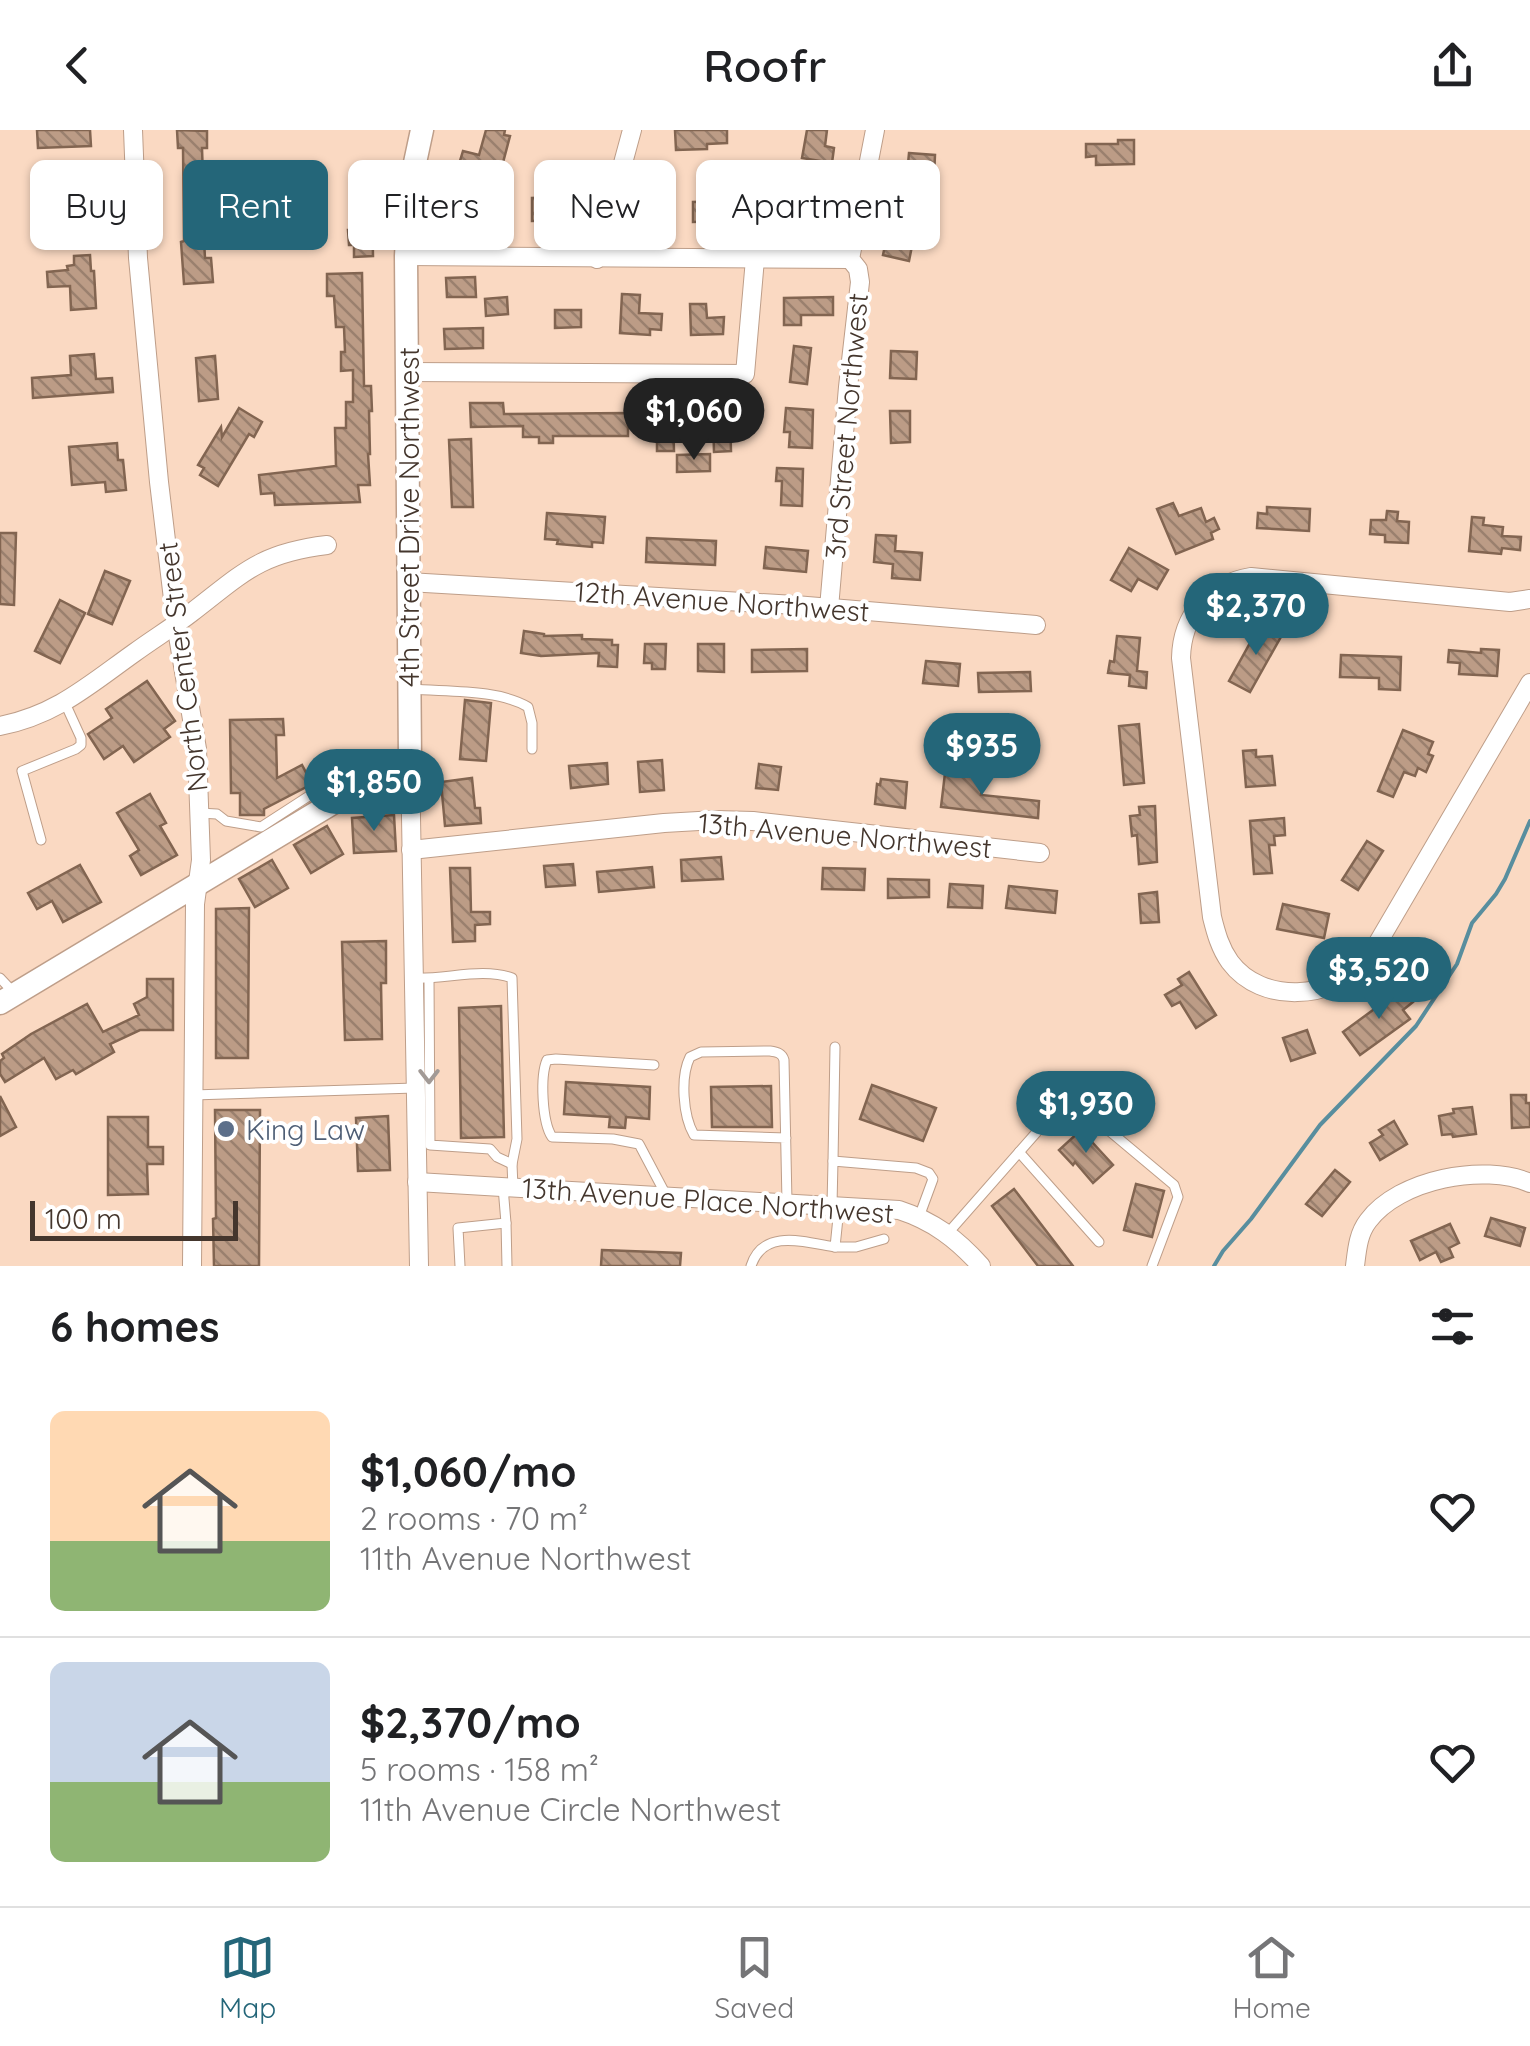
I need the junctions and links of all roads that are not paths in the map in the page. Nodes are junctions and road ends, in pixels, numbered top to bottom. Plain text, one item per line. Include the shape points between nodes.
1 (133, 130) edge
2 (422, 130) edge
3 (632, 130) edge
4 (875, 130) edge
5 (502, 250) edge
6 (406, 256) junction
7 (502, 258) junction
8 (597, 259) junction
9 (755, 259) junction
10 (850, 259) junction
11 (406, 372) junction
12 (326, 545) dead end
13 (408, 582) junction
14 (1530, 600) edge
15 (829, 608) junction
16 (176, 624) junction
17 (1036, 625) dead end
18 (1530, 683) edge
19 (409, 688) junction
20 (65, 703) junction
21 (0, 726) edge
22 (532, 749) dead end
23 (410, 760) junction
24 (332, 781) dead end
25 (199, 813) junction
26 (265, 834) junction
27 (41, 840) dead end
28 (411, 850) junction
29 (1040, 853) dead end
30 (197, 883) junction
31 (421, 978) junction
32 (5, 992) edge
33 (836, 1047) dead end
34 (654, 1065) dead end
35 (415, 1088) junction
36 (194, 1094) junction
37 (422, 1125) junction
38 (786, 1138) junction
39 (1020, 1152) junction
40 (833, 1161) junction
41 (512, 1164) junction
42 (416, 1182) junction
43 (1530, 1183) edge
44 (508, 1187) junction
45 (666, 1195) junction
46 (787, 1202) junction
47 (835, 1205) junction
48 (919, 1217) junction
49 (506, 1223) junction
50 (948, 1233) junction
51 (884, 1239) dead end
52 (1099, 1242) dead end
53 (835, 1248) junction
54 (192, 1266) edge
55 (420, 1266) edge
56 (460, 1266) edge
57 (507, 1266) edge
58 (751, 1266) edge
59 (981, 1266) edge
60 (1152, 1266) edge
61 (1354, 1266) edge

1 - 16 street, North Center Street via 138,258
2 - 6 main road, 4th Street Drive Northwest
3 - 8 street
4 - 10 street, 3rd Street Northwest
5 - 7 lane
6 - 7 street
6 - 11 main road, 4th Street Drive Northwest
7 - 8 street
8 - 9 street
9 - 10 street
9 - 11 street via 745,374
10 - 15 street, 3rd Street Northwest via 860,282
11 - 13 main road, 4th Street Drive Northwest
12 - 16 street via 250,567
13 - 15 street, 12th Avenue Northwest
13 - 19 main road, 4th Street Drive Northwest
14 - 18 street via 1252,576 1218,588 1200,604 1181,658 1212,917 1235,968 1262,985 1296,992 1325,989 1359,970
15 - 17 street, 12th Avenue Northwest
16 - 20 street
16 - 25 street, North Center Street via 197,750
19 - 22 lane via 515,700 528,708
19 - 23 main road, 4th Street Drive Northwest
20 - 21 street
20 - 27 lane via 81,745 22,771
23 - 26 main road
23 - 28 street, 4th Street Drive Northwest
24 - 26 lane
25 - 26 lane
25 - 30 street, North Center Street
26 - 30 main road
28 - 29 street, 13th Avenue Northwest via 716,820
28 - 31 street, 4th Street Drive Northwest
30 - 32 main road
30 - 36 street, North Center Street
31 - 35 street, 4th Street Drive Northwest
31 -> 37 lane
31 - 41 lane via 512,978
33 - 40 lane
34 - 45 lane via 547,1060 547,1131 552,1137 638,1144
35 - 36 lane
35 - 37 street, 4th Street Drive Northwest
36 - 54 street, North Center Street
37 - 41 lane via 430,1145 490,1148
37 - 42 street, 4th Street Drive Northwest
38 - 38 lane via 779,1052 690,1056 684,1085 694,1135
38 - 46 lane
39 - 50 lane
39 - 52 lane
39 - 60 lane via 1050,1117 1064,1108 1079,1110 1166,1176 1178,1197
40 - 47 lane
40 - 48 lane via 929,1173 933,1179
41 - 44 lane
42 - 44 street, 13th Avenue Place Northwest
42 - 55 street, 4th Street Drive Northwest
43 - 61 street via 1501,1174 1420,1184 1366,1223
44 - 45 street, 13th Avenue Place Northwest
44 - 49 lane
45 - 46 street, 13th Avenue Place Northwest
46 - 47 street, 13th Avenue Place Northwest
47 - 48 street, 13th Avenue Place Northwest
47 - 53 lane
48 - 50 street, 13th Avenue Place Northwest
49 - 56 lane via 458,1228
49 - 57 lane
50 - 59 street, 13th Avenue Place Northwest
51 - 53 lane
53 - 58 lane via 786,1239 764,1244

